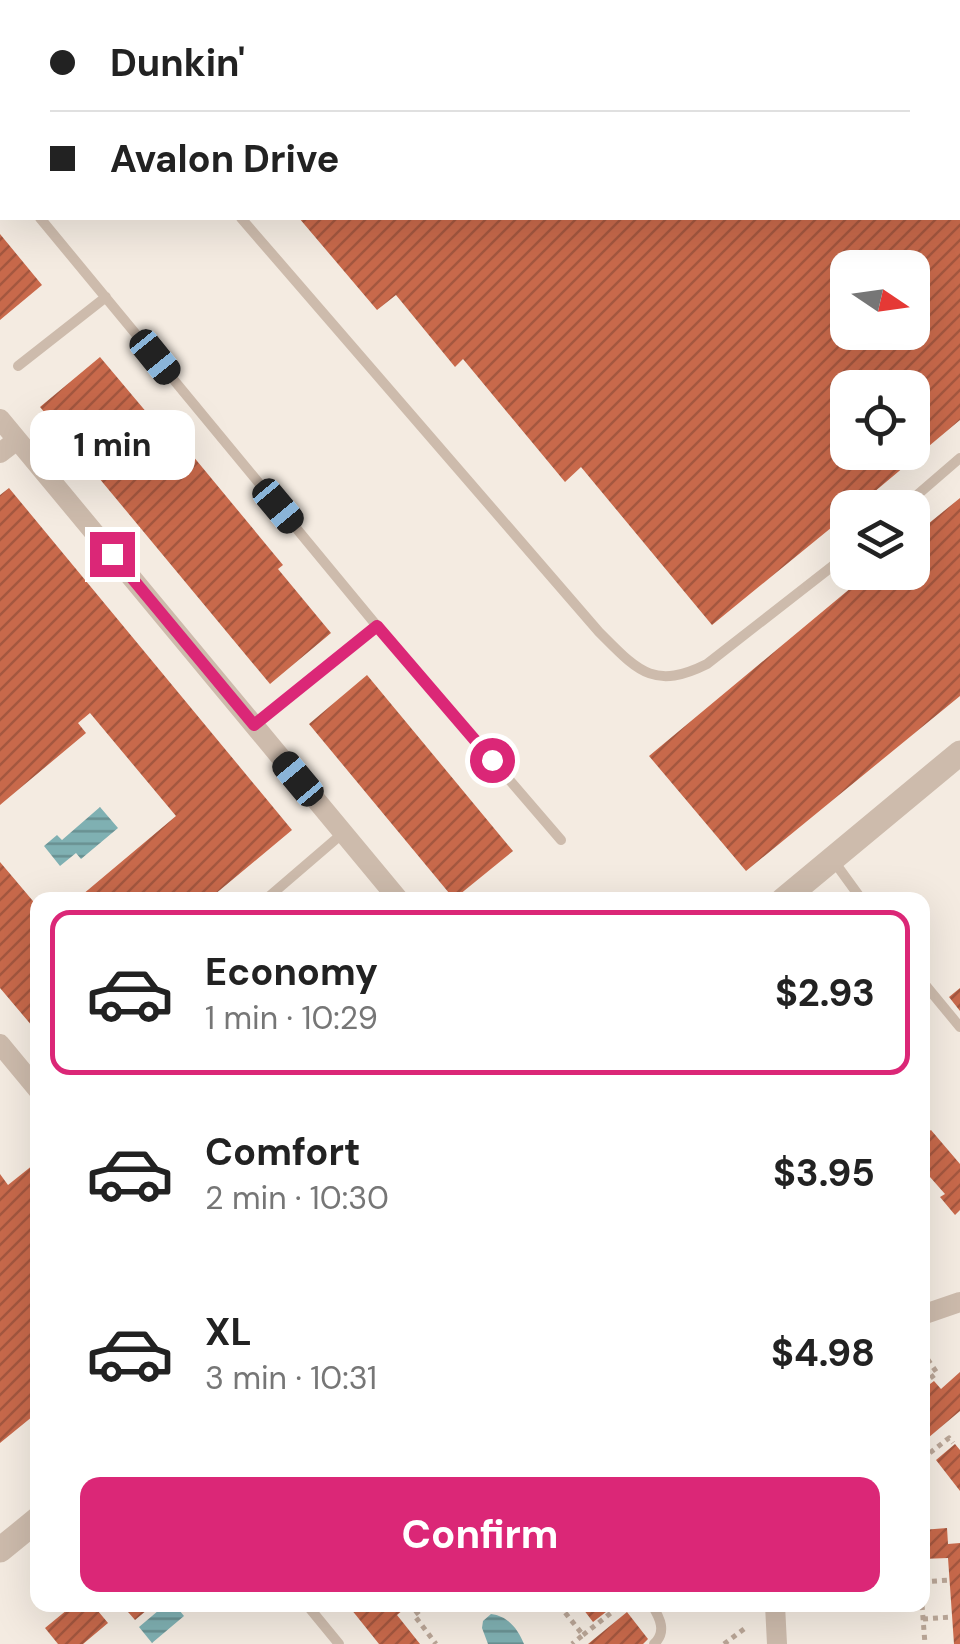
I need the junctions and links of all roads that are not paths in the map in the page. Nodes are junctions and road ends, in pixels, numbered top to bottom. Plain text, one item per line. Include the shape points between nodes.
1 (42, 220) edge
2 (243, 220) edge
3 (106, 297) junction
4 (18, 366) dead end
5 (0, 419) edge
6 (17, 440) junction
7 (0, 453) edge
8 (960, 458) edge
9 (923, 490) edge
10 (830, 568) edge
11 (377, 626) junction
12 (254, 725) junction
13 (960, 753) edge
14 (343, 833) junction
15 (561, 840) dead end
16 (832, 859) junction
17 (273, 892) edge
18 (392, 892) edge
19 (793, 892) edge
20 (856, 892) edge
21 (930, 989) edge
22 (960, 1027) edge
23 (0, 1044) edge
24 (30, 1080) edge
25 (960, 1302) edge
26 (930, 1312) edge
27 (30, 1526) edge
28 (0, 1550) edge
29 (313, 1612) edge
30 (655, 1612) edge
31 (776, 1612) edge
32 (338, 1644) edge
33 (654, 1644) edge
34 (777, 1644) edge

1 - 3 lane
2 - 10 lane via 630,663 655,676 686,674
3 - 4 lane
3 - 11 lane
5 - 6 street
6 - 7 street
6 - 12 street
8 - 9 lane
11 - 12 lane
11 - 15 lane
12 - 14 street
13 - 16 street
14 - 17 lane
14 - 18 street
16 - 19 street
16 - 20 lane
21 - 22 lane
23 - 24 street
25 - 26 street
27 - 28 street
29 - 32 lane
30 - 33 lane via 662,1634
31 - 34 street

